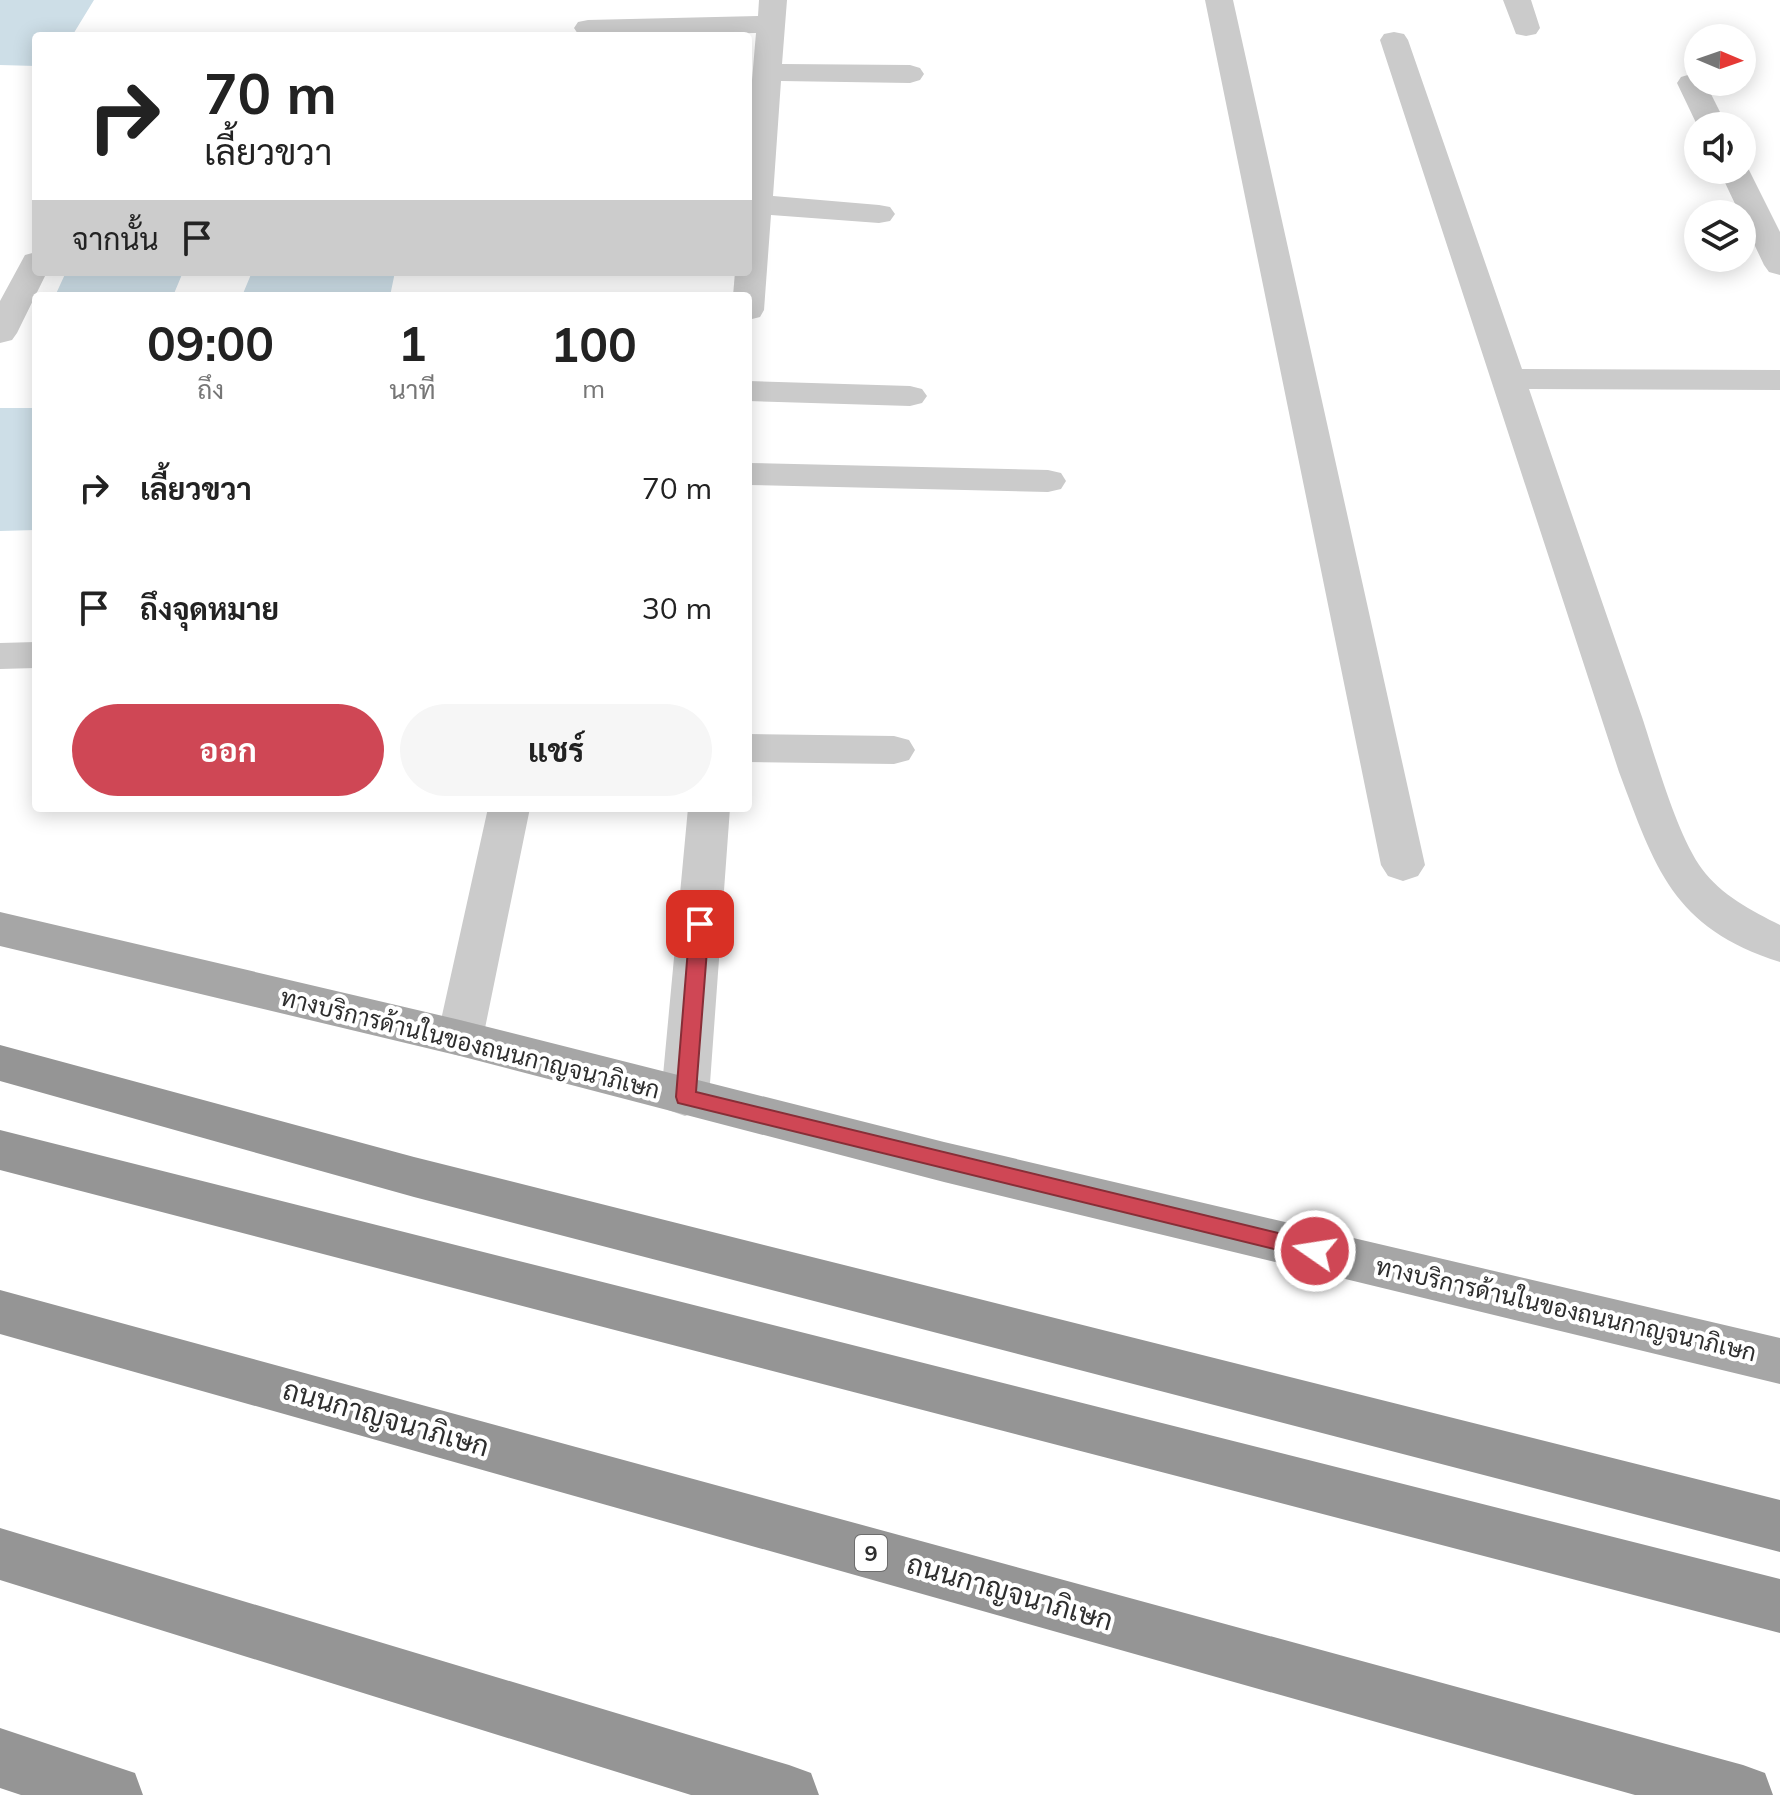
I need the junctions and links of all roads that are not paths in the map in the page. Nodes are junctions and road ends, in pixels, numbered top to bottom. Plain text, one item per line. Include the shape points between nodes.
1 (1219, 0) edge
2 (1517, 0) edge
3 (772, 12) edge
4 (588, 28) dead end
5 (1526, 28) dead end
6 (1394, 40) dead end
7 (761, 63) edge
8 (910, 74) dead end
9 (754, 172) edge
10 (1741, 184) edge
11 (756, 204) junction
12 (879, 214) dead end
13 (752, 257) edge
14 (1780, 265) edge
15 (32, 270) edge
16 (0, 333) edge
17 (1509, 379) junction
18 (1780, 380) edge
19 (752, 391) edge
20 (910, 396) dead end
21 (752, 474) edge
22 (1048, 481) dead end
23 (32, 655) edge
24 (0, 656) edge
25 (752, 748) edge
26 (894, 750) dead end
27 (508, 812) edge
28 (709, 812) edge
29 (1403, 865) dead end
30 (0, 929) edge
31 (1780, 945) edge
32 (460, 1038) junction
33 (0, 1063) edge
34 (685, 1097) junction
35 (0, 1150) edge
36 (0, 1312) edge
37 (1780, 1361) edge
38 (1780, 1526) edge
39 (0, 1554) edge
40 (1780, 1606) edge
41 (0, 1758) edge
42 (113, 1795) edge
43 (789, 1795) edge
44 (1743, 1795) edge

1 - 29 street
2 - 5 street
3 - 4 street
3 - 7 street
6 - 17 street
7 - 8 street
7 - 9 street
9 - 11 street
10 - 14 street
11 - 12 street
11 - 13 street
15 - 16 street
17 - 18 street
17 - 31 street via 1640,772 1680,872 1705,900
19 - 20 street
21 - 22 street
23 - 24 street
25 - 26 street
27 - 32 street
28 - 34 street
30 - 32 main road, ทางบริการด้านในของถนนกาญจนาภิเษก
32 - 34 main road, ทางบริการด้านในของถนนกาญจนาภิเษก
33 - 38 highway via 414,1177
34 - 37 main road, ทางบริการด้านในของถนนกาญจนาภิเษก
35 - 40 highway
36 - 44 highway, ถนนกาญจนาภิเษก / 9
39 - 43 highway
41 - 42 highway

